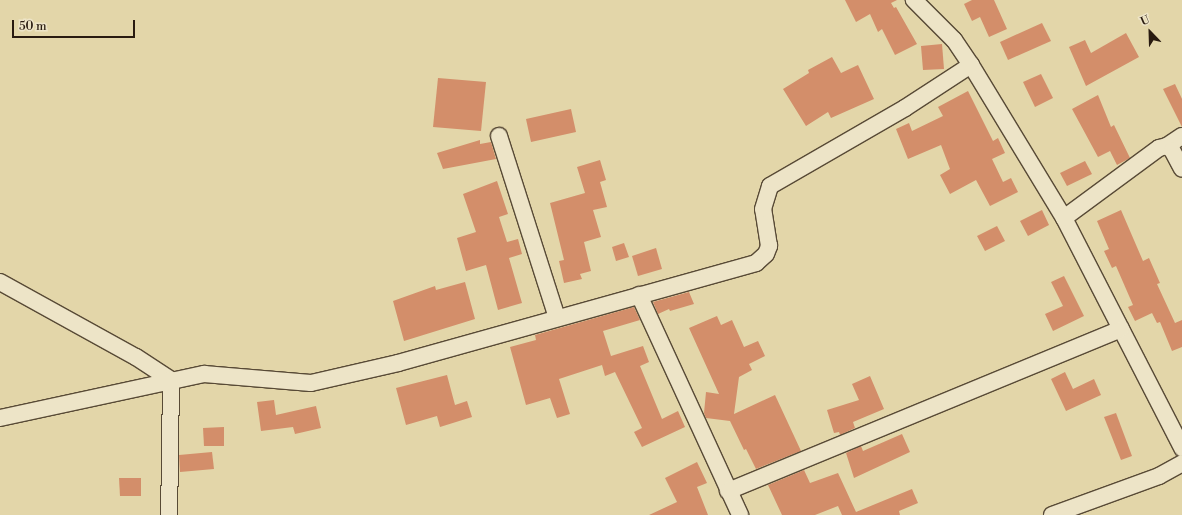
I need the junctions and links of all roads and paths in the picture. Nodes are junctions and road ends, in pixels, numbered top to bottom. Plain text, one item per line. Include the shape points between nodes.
1 (914, 0) edge
2 (971, 65) junction
3 (499, 136) dead end
4 (1182, 136) edge
5 (1167, 146) junction
6 (1182, 169) edge
7 (1064, 218) junction
8 (0, 282) edge
9 (639, 295) junction
10 (557, 318) junction
11 (1121, 329) junction
12 (171, 380) junction
13 (0, 418) edge
14 (1182, 448) edge
15 (1182, 463) edge
16 (728, 491) junction
17 (169, 515) edge
18 (740, 515) edge
19 (1052, 515) edge

1 - 2 street via 954,40
2 - 7 street
2 - 9 street via 905,108 770,186 765,202 769,246 766,254 756,263
3 - 10 street
4 - 5 street
5 - 6 street
5 - 7 street via 1159,148
7 - 11 street
8 - 12 street via 136,357
9 - 10 street
9 - 16 street
10 - 12 street via 398,363 311,383 204,374
11 - 14 street
11 - 16 street
12 - 13 street
12 - 17 street
15 - 19 street via 1159,476
16 - 18 street

